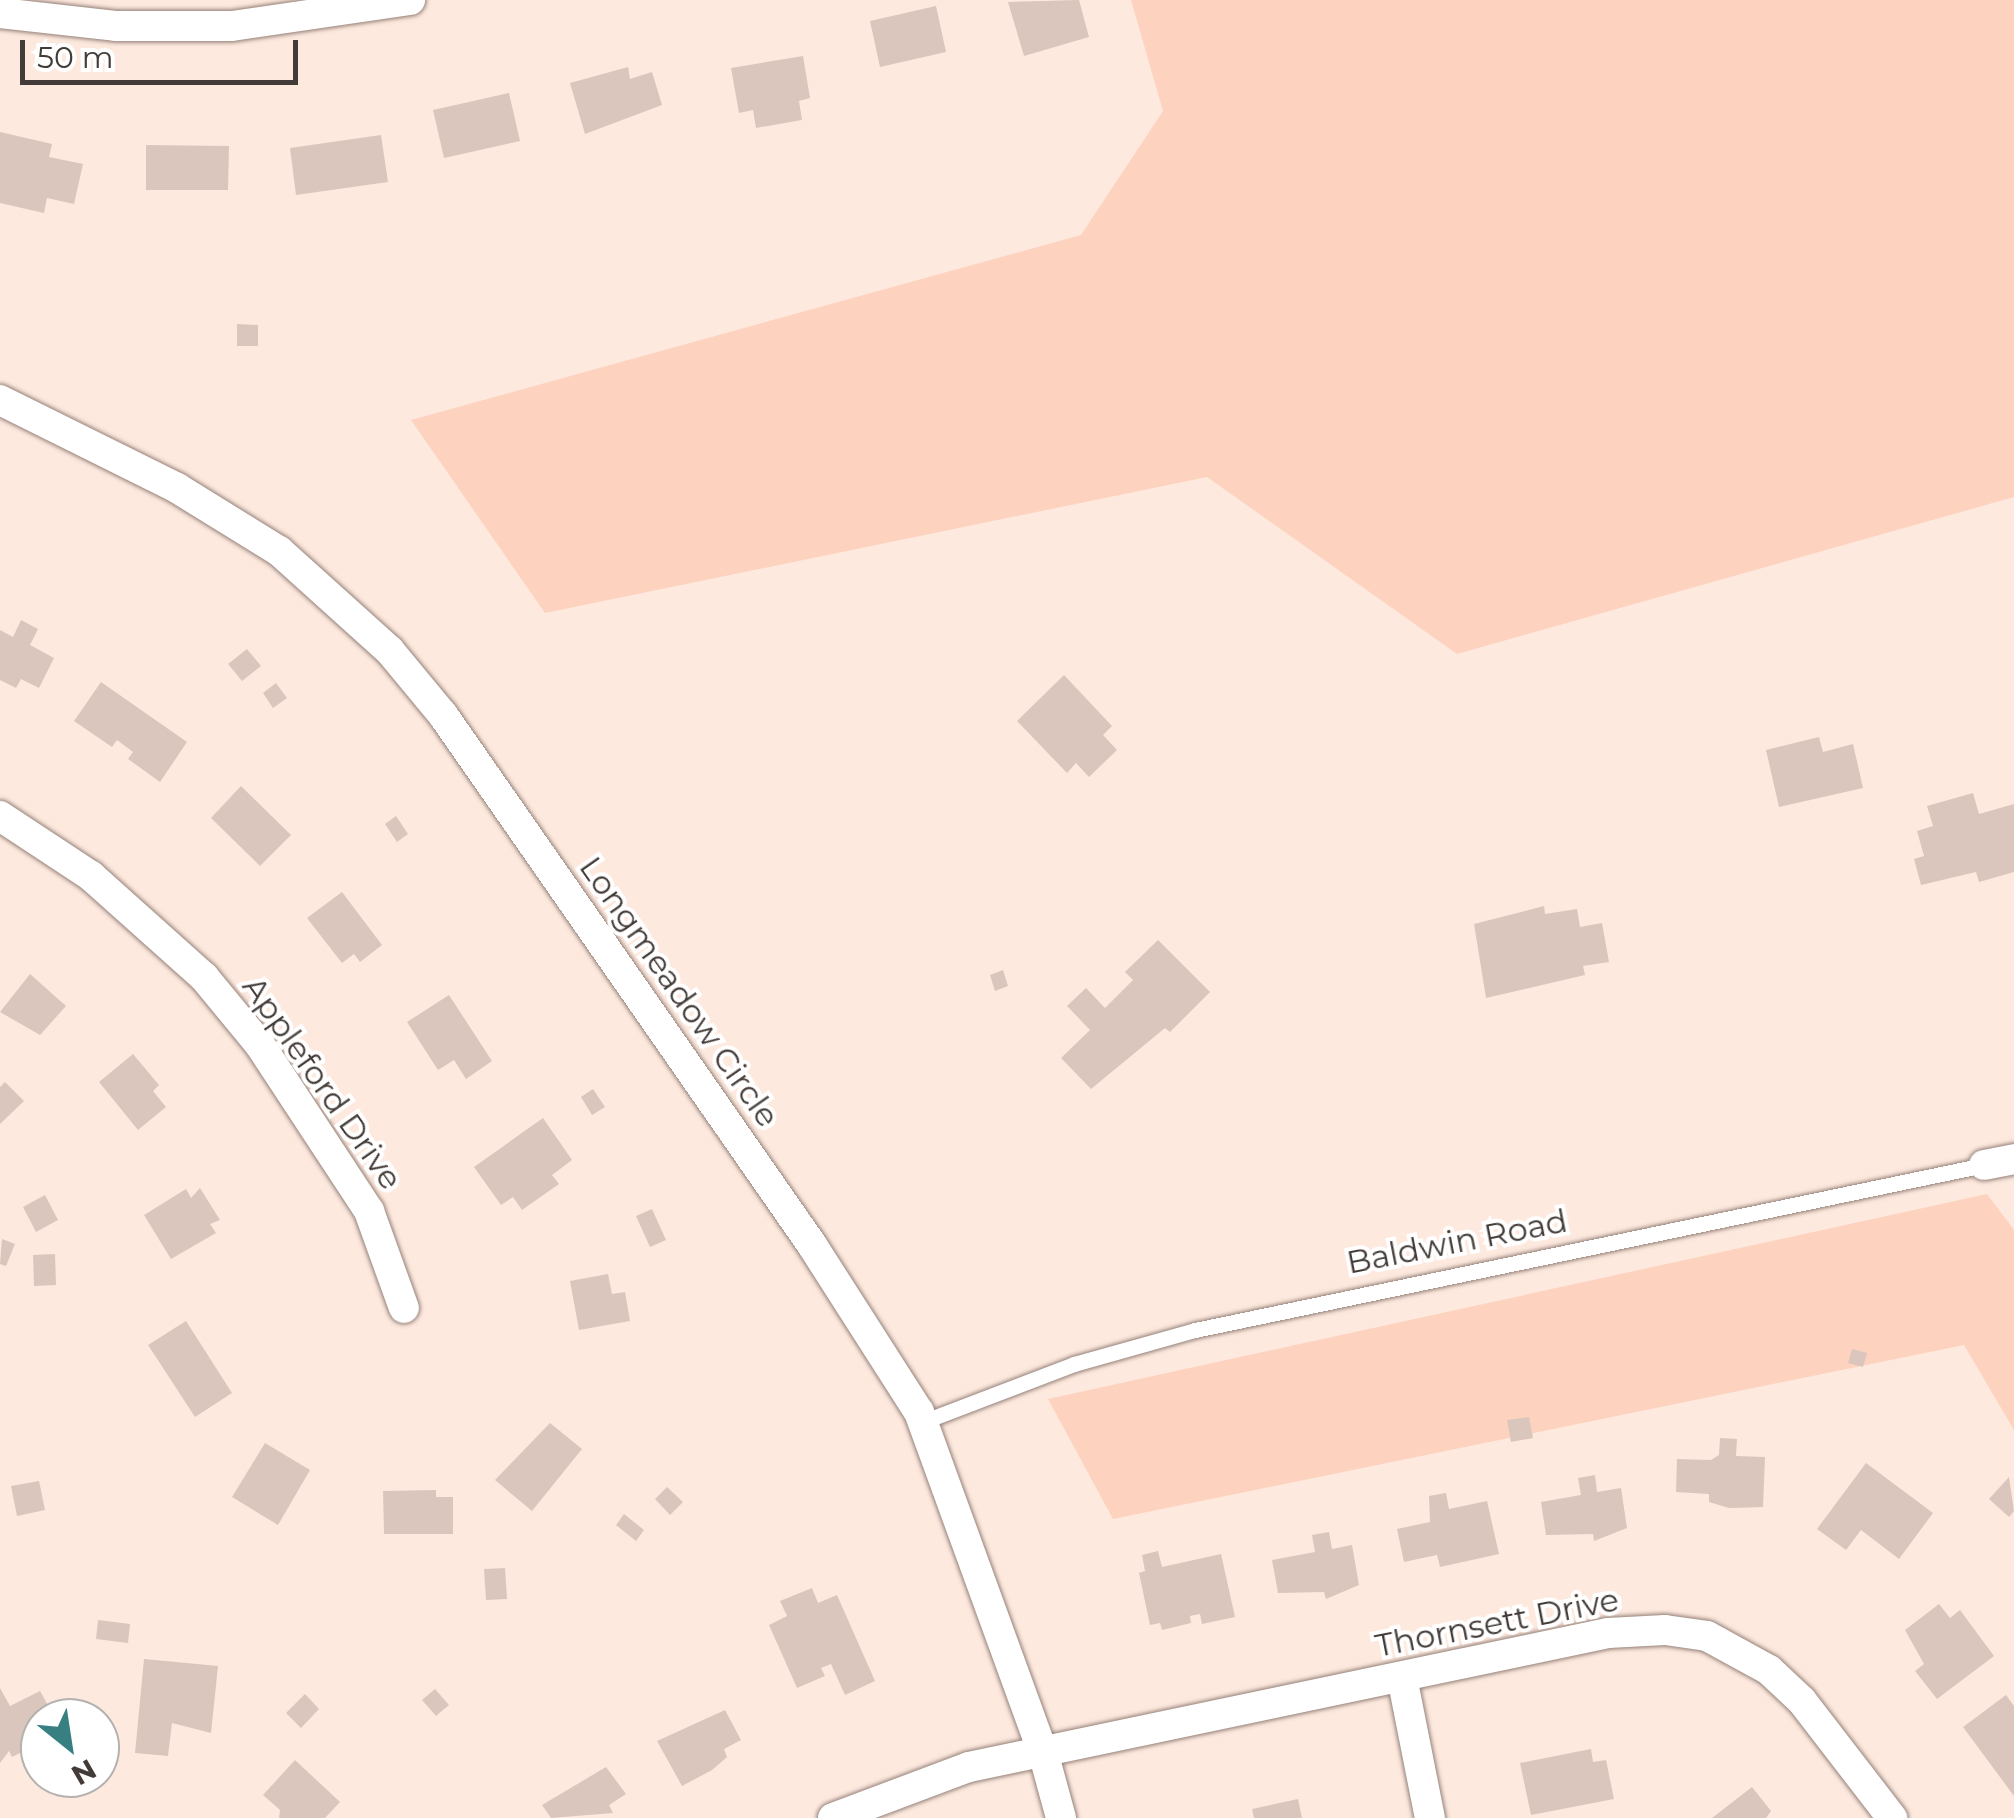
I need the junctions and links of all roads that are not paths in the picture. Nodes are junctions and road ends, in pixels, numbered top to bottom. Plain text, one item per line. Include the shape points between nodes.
1 (410, 0) edge
2 (0, 13) edge
3 (0, 400) edge
4 (0, 816) edge
5 (1999, 1162) edge
6 (404, 1308) dead end
7 (922, 1422) junction
8 (1402, 1677) junction
9 (1044, 1752) junction
10 (832, 1818) edge
11 (1060, 1818) edge
12 (1430, 1818) edge
13 (1892, 1818) edge

1 - 2 street via 232,26 115,26
3 - 7 street, Longmeadow Circle via 177,488 278,552 390,651 454,730 812,1245
4 - 6 street, Appleford Drive via 104,886 204,977 260,1045 370,1211
5 - 7 lane, Baldwin Road via 1196,1330 1056,1370
7 - 9 street, Longmeadow Circle
8 - 9 street, Thornsett Drive
8 - 12 street
8 - 13 street, Thornsett Drive via 1608,1632 1707,1636 1770,1670 1802,1701
9 - 10 street, Thornsett Drive via 970,1767
9 - 11 street, Longmeadow Circle

